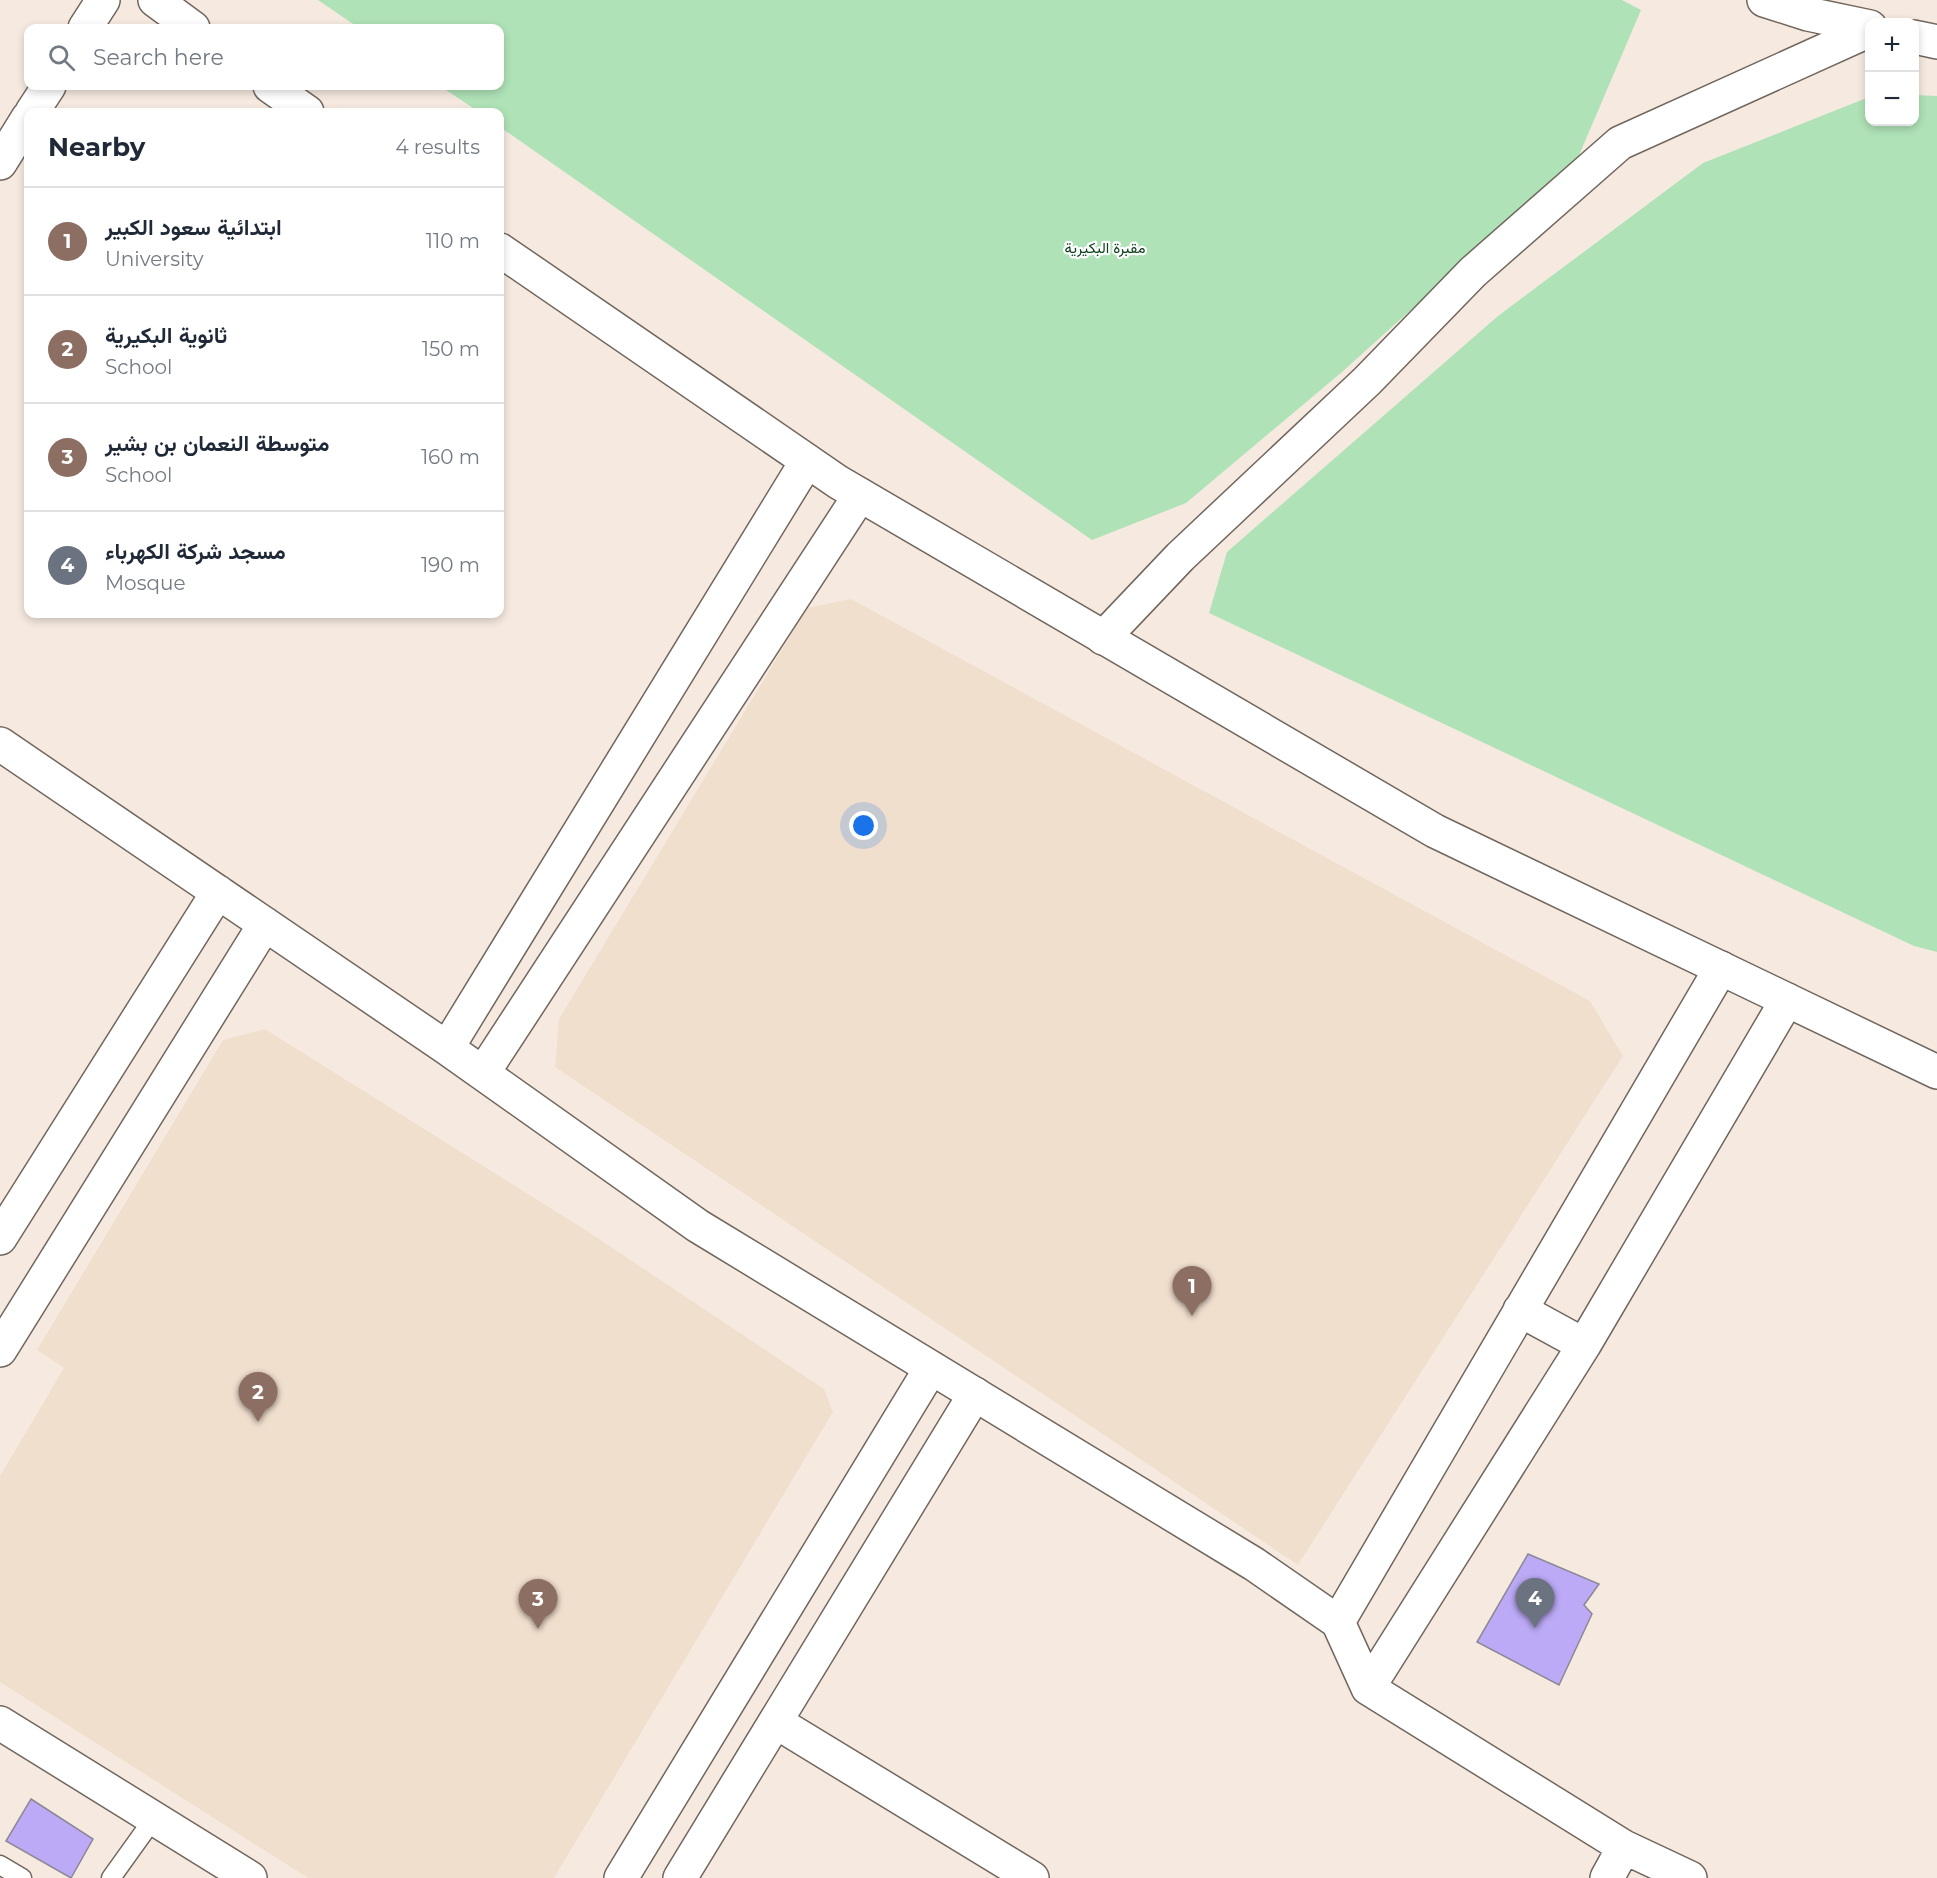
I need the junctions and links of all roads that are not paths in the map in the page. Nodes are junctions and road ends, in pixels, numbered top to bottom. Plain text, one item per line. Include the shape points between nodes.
1 (103, 0) edge
2 (155, 0) edge
3 (1764, 0) edge
4 (88, 24) edge
5 (188, 24) edge
6 (1865, 28) edge
7 (1865, 31) edge
8 (1919, 38) edge
9 (1937, 42) edge
10 (46, 90) edge
11 (276, 90) edge
12 (35, 108) edge
13 (301, 108) edge
14 (24, 124) edge
15 (0, 163) edge
16 (504, 253) edge
17 (807, 461) junction
18 (860, 495) junction
19 (1103, 638) junction
20 (0, 744) edge
21 (218, 892) junction
22 (265, 924) junction
23 (1721, 968) junction
24 (1787, 1000) junction
25 (447, 1048) junction
26 (1937, 1072) edge
27 (483, 1073) junction
28 (11, 1195) edge
29 (0, 1238) edge
30 (1520, 1310) junction
31 (1584, 1345) junction
32 (0, 1350) edge
33 (931, 1368) junction
34 (975, 1394) junction
35 (1338, 1622) junction
36 (1368, 1688) junction
37 (776, 1722) junction
38 (0, 1723) edge
39 (154, 1818) junction
40 (1624, 1847) junction
41 (0, 1865) edge
42 (22, 1878) edge
43 (111, 1878) edge
44 (250, 1878) edge
45 (621, 1878) edge
46 (680, 1878) edge
47 (1032, 1878) edge
48 (1607, 1878) edge
49 (1690, 1878) edge

1 - 4 street
2 - 5 street
3 - 6 street
7 - 19 street via 1620,144 1473,272
8 - 9 street
10 - 12 street
11 - 13 street
14 - 15 street
16 - 17 street
17 - 18 street
17 - 25 street
18 - 19 street
18 - 27 street
19 - 23 street via 1436,831
20 - 21 street
21 - 22 street
21 - 28 street
22 - 25 street
22 - 32 street
23 - 24 street
23 - 30 street
24 - 26 street
24 - 31 street
25 - 27 street
27 - 33 street via 698,1226
28 - 29 street
30 - 31 street
30 - 35 street
31 - 36 street
33 - 34 street
33 - 45 street
34 - 35 street via 1254,1564
34 - 37 street
35 - 36 street
36 - 40 street
37 - 46 street
37 - 47 street
38 - 39 street
39 - 43 lane
39 - 44 street
40 - 48 street
40 - 49 street
41 - 42 lane

